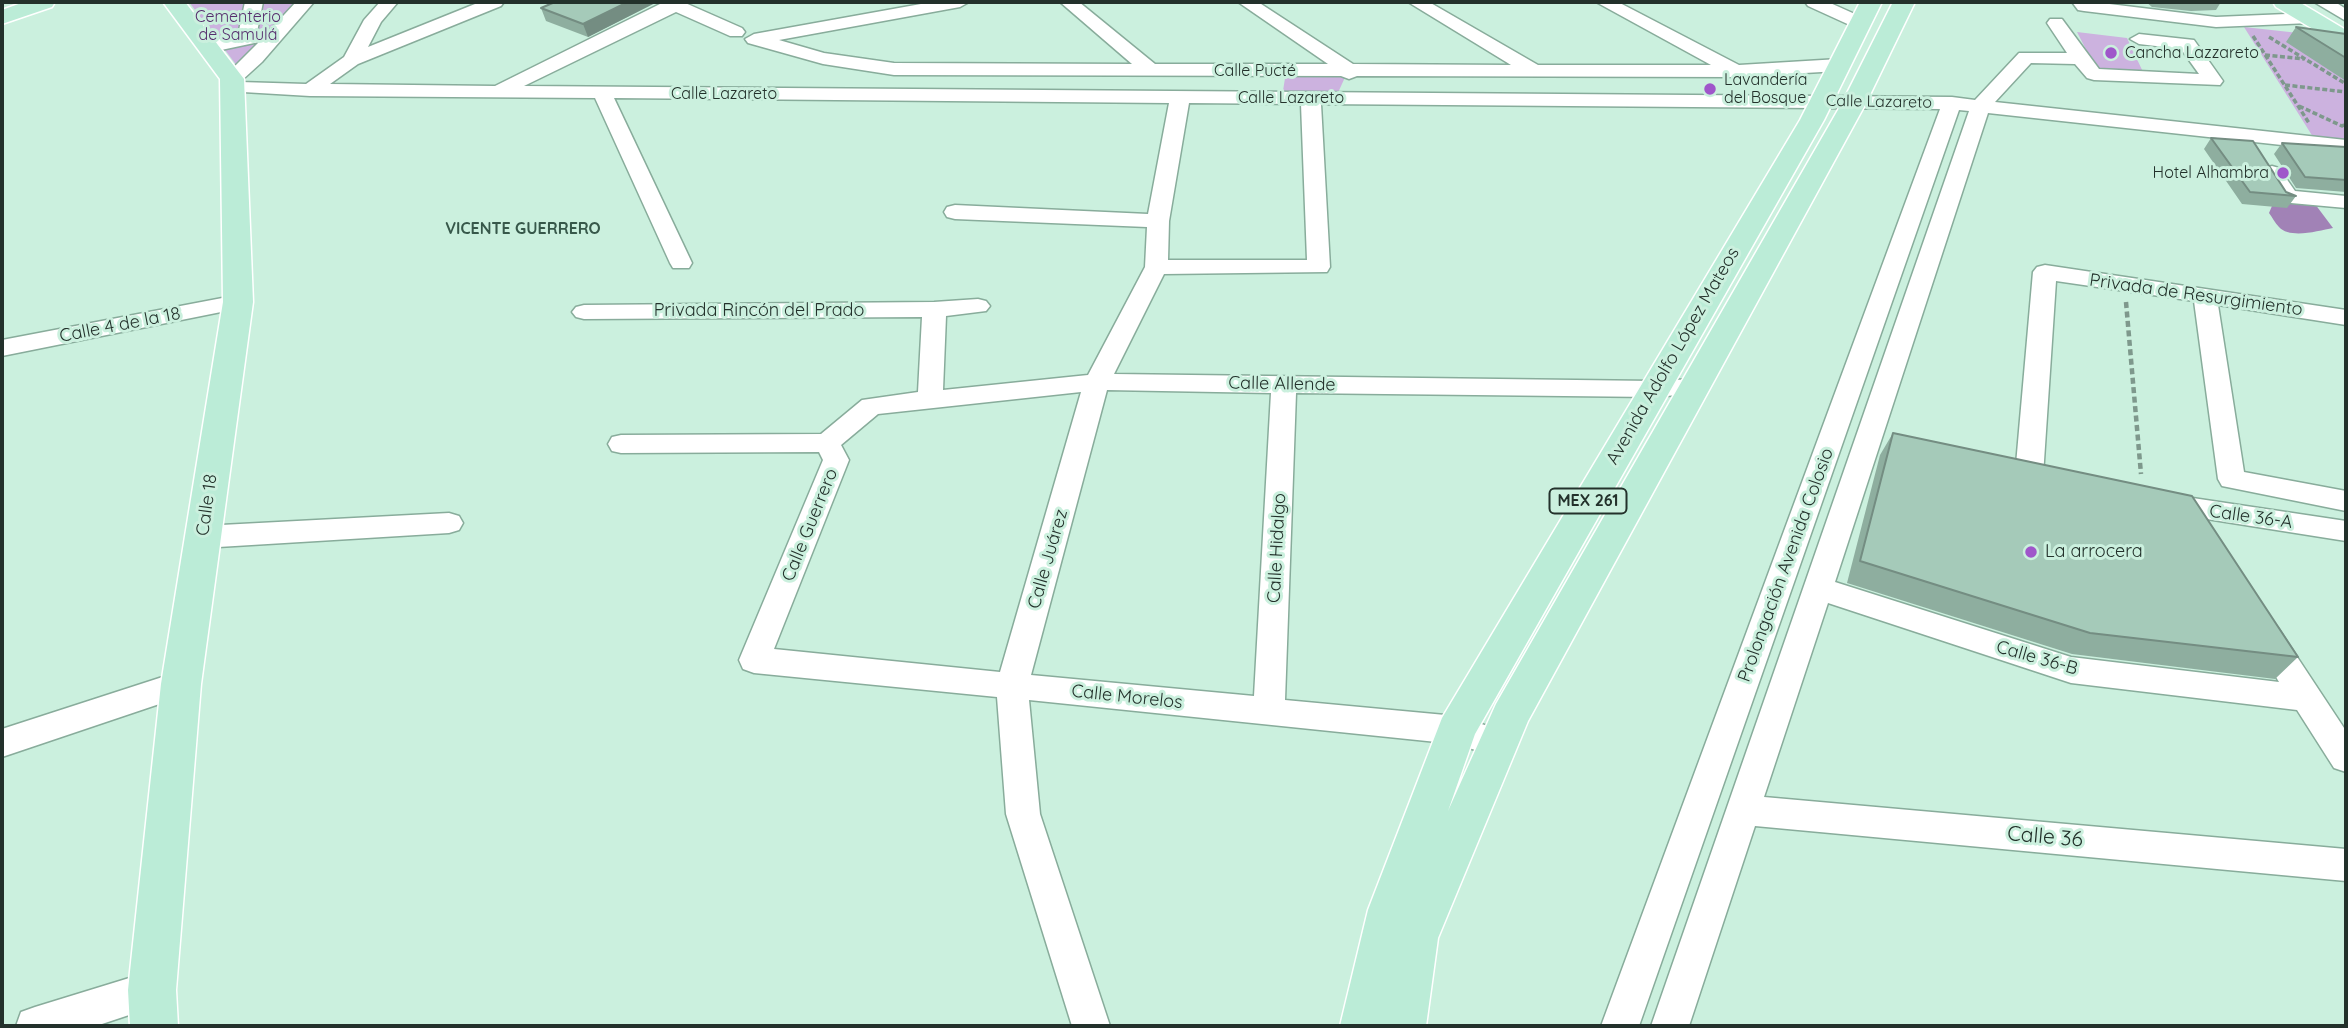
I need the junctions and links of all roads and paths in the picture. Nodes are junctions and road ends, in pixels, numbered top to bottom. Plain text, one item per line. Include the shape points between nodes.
1 (174, 2) edge
2 (254, 2) edge
3 (305, 2) edge
4 (389, 2) edge
5 (495, 2) edge
6 (960, 2) edge
7 (1069, 2) edge
8 (1247, 2) edge
9 (1417, 2) edge
10 (1605, 2) edge
11 (1632, 2) edge
12 (1814, 2) edge
13 (1904, 2) edge
14 (2081, 2) edge
15 (2234, 2) edge
16 (2284, 2) edge
17 (26, 3) edge
18 (675, 4) edge
19 (2, 5) edge
20 (2130, 7) edge
21 (2312, 7) edge
22 (1865, 13) edge
23 (2346, 16) edge
24 (2, 17) edge
25 (2056, 23) dead end
26 (2259, 28) junction
27 (2346, 28) edge
28 (277, 33) junction
29 (745, 35) junction
30 (2139, 39) dead end
31 (2346, 39) edge
32 (246, 40) junction
33 (207, 47) junction
34 (2265, 55) junction
35 (2080, 59) junction
36 (2305, 59) junction
37 (351, 61) junction
38 (1151, 70) junction
39 (1760, 70) junction
40 (1284, 71) junction
41 (1350, 71) junction
42 (1736, 71) junction
43 (1537, 72) junction
44 (232, 83) junction
45 (2346, 84) edge
46 (2284, 85) junction
47 (1845, 87) junction
48 (310, 90) junction
49 (495, 92) junction
50 (2346, 92) edge
51 (603, 93) junction
52 (1180, 98) junction
53 (1279, 98) junction
54 (1311, 99) junction
55 (1339, 99) junction
56 (1917, 103) junction
57 (1967, 104) junction
58 (2298, 106) junction
59 (2310, 124) dead end
60 (2346, 124) edge
61 (2249, 135) junction
62 (2346, 146) edge
63 (2346, 202) edge
64 (955, 212) dead end
65 (1158, 221) junction
66 (681, 263) dead end
67 (1156, 267) junction
68 (2124, 284) junction
69 (2205, 296) junction
70 (238, 302) junction
71 (978, 306) dead end
72 (934, 309) junction
73 (584, 312) dead end
74 (2346, 317) edge
75 (2, 348) edge
76 (1097, 382) junction
77 (1284, 384) junction
78 (1695, 387) junction
79 (1653, 389) junction
80 (930, 400) junction
81 (870, 406) joint
82 (1868, 441) junction
83 (827, 443) junction
84 (621, 444) dead end
85 (1897, 449) edge
86 (2029, 476) edge
87 (2143, 487) joint
88 (2346, 501) edge
89 (2185, 508) junction
90 (449, 523) dead end
91 (2346, 531) edge
92 (202, 537) junction
93 (2203, 537) edge
94 (1818, 588) junction
95 (2248, 608) edge
96 (754, 660) joint
97 (181, 684) junction
98 (1012, 686) junction
99 (2305, 698) junction
100 (1269, 712) junction
101 (1456, 730) junction
102 (2, 743) edge
103 (1498, 743) junction
104 (2346, 758) edge
105 (1743, 810) junction
106 (2346, 865) edge
107 (153, 1008) edge
108 (35, 1026) edge
109 (1091, 1026) edge
110 (1364, 1026) edge
111 (1402, 1026) edge
112 (1620, 1026) edge
113 (1670, 1026) edge

1 - 33 main road
2 - 32 street
3 - 28 street
4 - 37 street via 373,20
5 - 37 street
6 - 29 street
7 - 38 street
8 - 41 street
9 - 43 street
10 - 42 street
11 - 39 street
12 - 22 street
13 - 47 main road, Avenida Adolfo López Mateos / MEX 261
14 - 20 street via 2084,6
15 - 26 street
16 - 21 main road
17 - 19 main road
17 - 24 main road
18 - 29 street, Calle Pucté
18 - 49 street
20 - 26 street
21 - 23 street
21 - 26 street
21 - 27 main road
21 - 31 main road
22 - 47 main road, Avenida Adolfo López Mateos / MEX 261
25 - 35 street
26 - 34 path via 2249,30
26 - 36 path
28 - 32 street
28 - 44 street
29 - 38 street, Calle Pucté via 823,58 894,69
30 - 35 street via 2187,44 2213,81 2094,74
32 - 33 street
33 - 44 main road
34 - 36 path
34 - 46 path
35 - 57 street via 2026,57
36 - 45 path
37 - 48 street
38 - 40 street, Calle Pucté
39 - 42 street, Calle Pucté
39 - 47 street, Calle Pucté
39 - 47 street
40 - 41 street, Calle Pucté
40 - 53 street
41 - 43 street, Calle Pucté
41 - 55 street
42 - 43 street, Calle Pucté
42 - 47 street
44 - 48 street, Calle Lazareto
44 - 70 main road, Calle 18
46 - 50 path
46 - 58 path
47 - 55 street, Calle Lazareto
47 - 56 street, Calle Lazareto
47 - 56 street
47 - 78 main road, Avenida Adolfo López Mateos / MEX 261
47 - 79 main road, Avenida Adolfo López Mateos / MEX 261
48 - 49 street, Calle Lazareto
49 - 51 street, Calle Lazareto
51 - 52 street, Calle Lazareto
51 - 66 street
52 - 53 street, Calle Lazareto
52 - 65 street, Calle Juárez
53 - 54 street, Calle Lazareto
54 - 55 street, Calle Lazareto
54 - 67 street via 1319,267
56 - 57 street, Calle Lazareto
57 - 61 street, Calle Lazareto
57 - 82 street
57 - 112 street, Prolongación Avenida Colosio
58 - 59 path
58 - 60 path
61 - 62 street, Calle Lazareto
61 - 63 street via 2288,197
64 - 65 street
65 - 67 street, Calle Juárez
67 - 76 street, Calle Juárez
68 - 69 street, Privada de Resurgimiento
68 - 86 street, Privada de Resurgimiento via 2045,272
68 - 87 path
69 - 74 street, Privada de Resurgimiento
69 - 88 street via 2232,479
70 - 75 street, Calle 4 de la 18
70 - 92 main road, Calle 18
71 - 72 street, Privada Rincón del Prado
72 - 73 street, Privada Rincón del Prado
72 - 80 street
76 - 77 street, Calle Allende
76 - 80 street, Calle Allende
76 - 98 street, Calle Juárez
77 - 79 street, Calle Allende
77 - 100 street, Calle Hidalgo
78 - 79 street, Calle Allende
78 - 103 main road, Avenida Adolfo López Mateos / MEX 261
79 - 101 main road, Avenida Adolfo López Mateos / MEX 261
80 - 81 street, Calle Allende
81 - 83 street, Calle Guerrero
82 - 85 street
82 - 94 street
83 - 84 street
83 - 96 street, Calle Guerrero via 836,460
87 - 89 street, Calle 36-A
89 - 91 street, Calle 36-A
89 - 93 street
90 - 92 street
92 - 97 main road, Calle 18
94 - 99 street, Calle 36-B via 2071,670
94 - 105 street
95 - 99 street
96 - 98 street, Calle Morelos
97 - 102 street
97 - 107 main road, Calle 18
98 - 100 street, Calle Morelos
98 - 109 street, Calle Juárez via 1023,814
99 - 104 street
100 - 101 street, Calle Morelos
101 - 103 street, Calle Morelos
101 - 110 main road, Avenida Adolfo López Mateos / MEX 261 via 1391,910
103 - 111 main road, Avenida Adolfo López Mateos / MEX 261 via 1415,938
105 - 106 street, Calle 36
105 - 113 street
107 - 108 street

